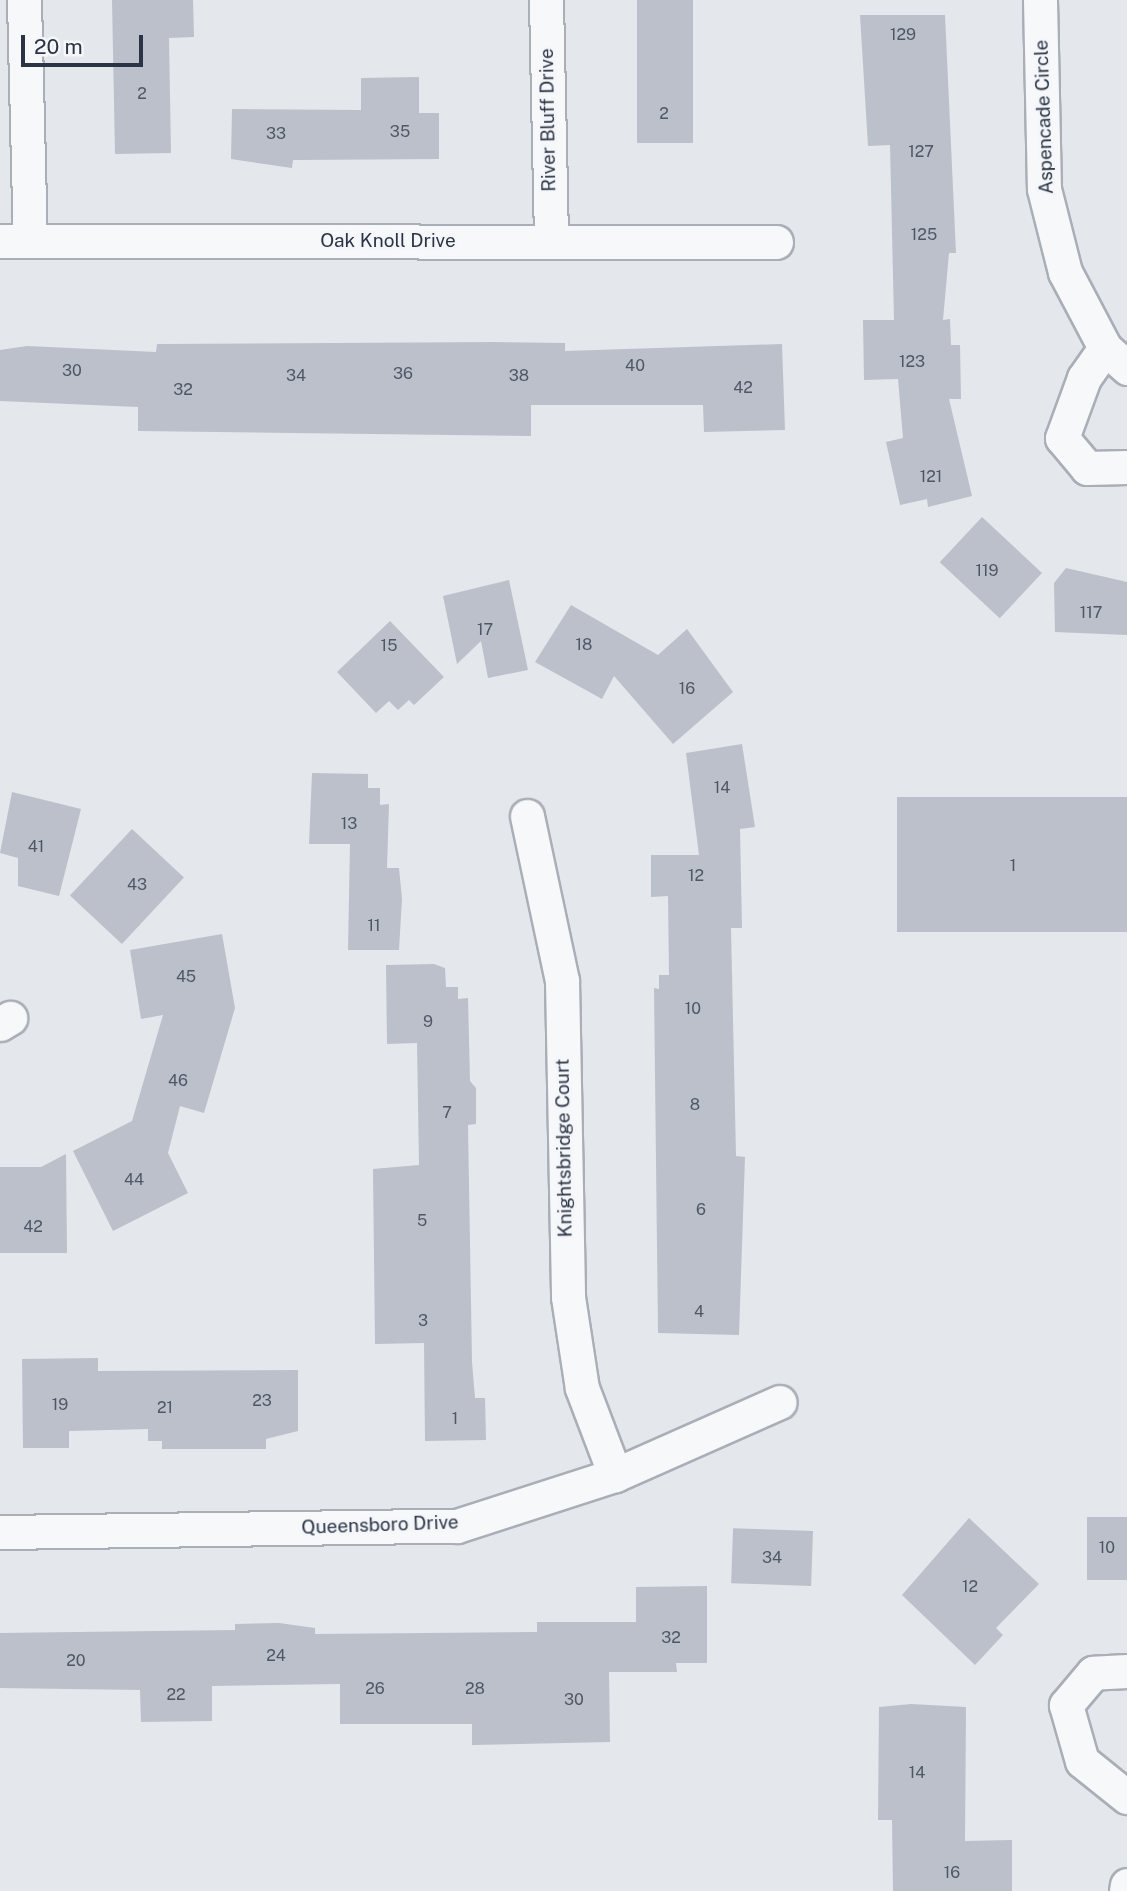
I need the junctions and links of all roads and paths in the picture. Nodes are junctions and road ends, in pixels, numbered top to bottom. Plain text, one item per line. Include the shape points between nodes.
1 (24, 0) edge
2 (546, 0) edge
3 (1040, 0) edge
4 (551, 240) junction
5 (15, 241) edge
6 (776, 242) dead end
7 (1116, 358) edge
8 (1127, 467) edge
9 (527, 816) dead end
10 (780, 1402) dead end
11 (615, 1475) junction
12 (0, 1532) edge
13 (1127, 1671) edge
14 (1127, 1797) edge
15 (1127, 1885) edge
16 (1126, 1891) edge

1 - 5 street
2 - 4 street, River Bluff Drive
3 - 7 street, Aspencade Circle via 1044,189 1065,272
4 - 5 street, Oak Knoll Drive
4 - 6 street, Oak Knoll Drive
7 - 8 street, Aspencade Circle via 1084,378 1062,438 1087,468
9 - 11 street, Knightsbridge Court via 562,980 568,1297 582,1388
10 - 11 street, Queensboro Drive
11 - 12 street, Queensboro Drive via 457,1526
13 - 14 street via 1093,1673 1066,1705 1082,1761
15 - 16 street

